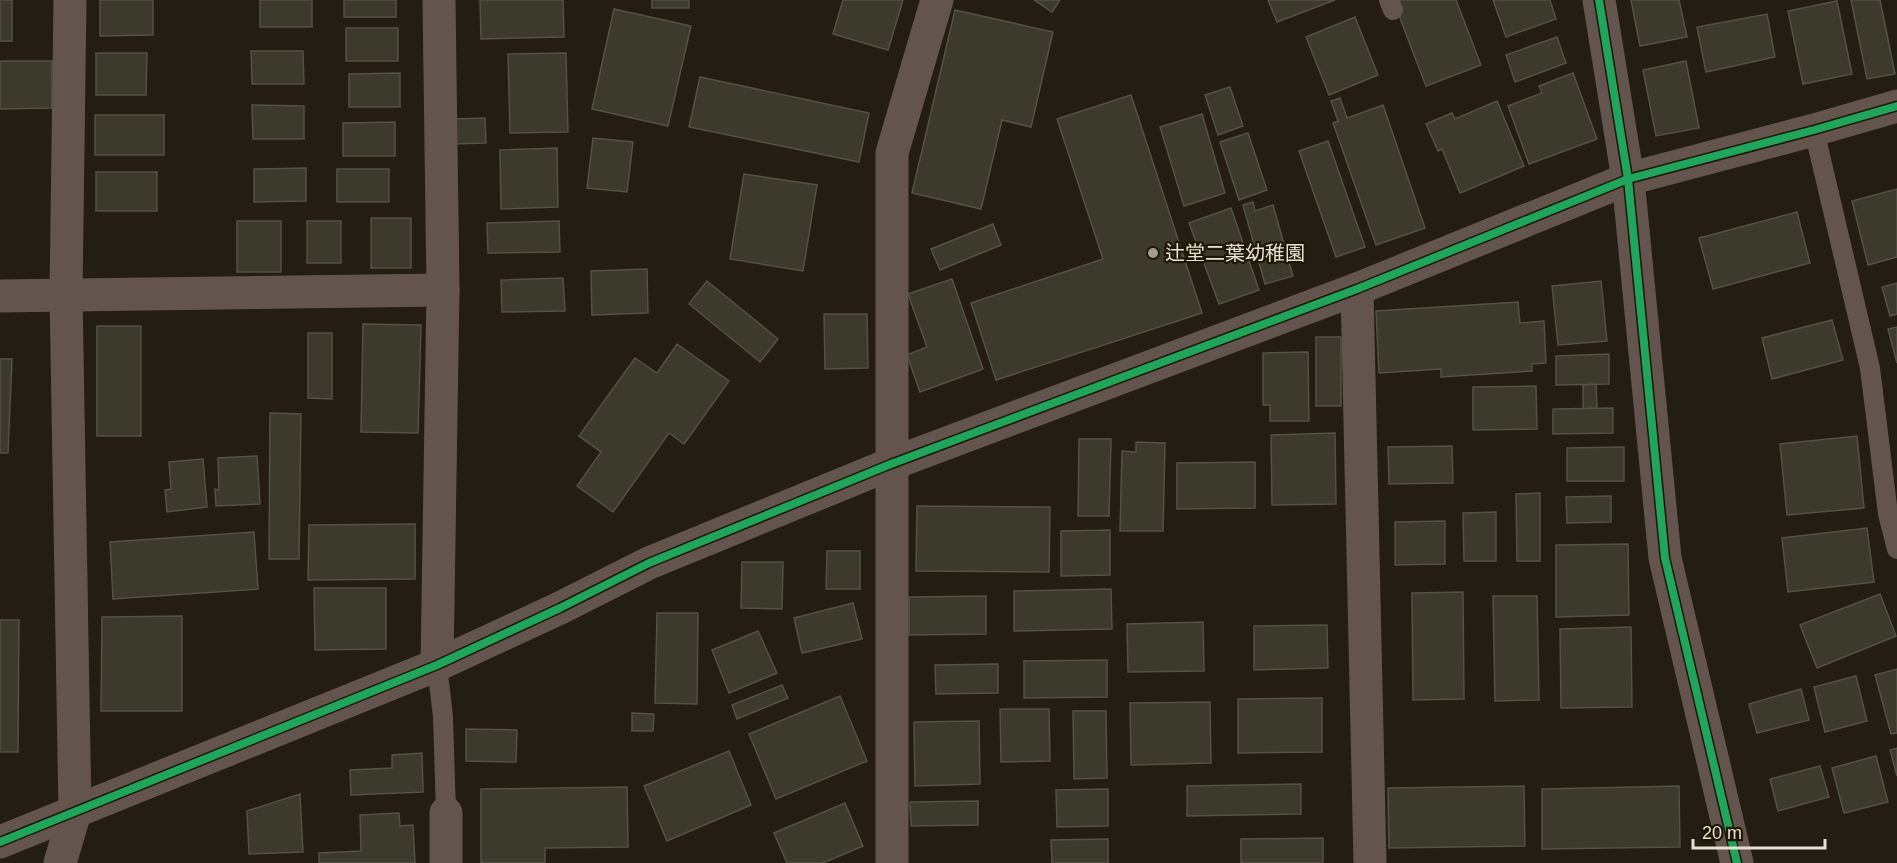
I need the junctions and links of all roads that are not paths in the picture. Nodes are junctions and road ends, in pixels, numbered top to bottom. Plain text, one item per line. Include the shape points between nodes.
1 (70, 0) edge
2 (439, 0) edge
3 (937, 0) edge
4 (1599, 0) edge
5 (1897, 106) edge
6 (1814, 130) junction
7 (1628, 179) junction
8 (1357, 289) junction
9 (443, 290) junction
10 (66, 294) junction
11 (0, 296) edge
12 (891, 464) junction
13 (1897, 549) edge
14 (437, 665) junction
15 (75, 812) junction
16 (446, 813) joint
17 (0, 842) edge
18 (60, 863) edge
19 (446, 863) edge
20 (892, 863) edge
21 (1370, 863) edge
22 (1737, 863) edge

1 - 10 street
2 - 9 street
3 - 12 street via 892,153
4 - 7 street
5 - 6 street
6 - 7 street
6 - 13 lane via 1870,368 1888,514
7 - 8 street
7 - 22 street via 1665,558
8 - 12 street
8 - 21 street
9 - 10 street
9 - 14 street
10 - 11 street
10 - 15 street
12 - 14 street via 649,563
12 - 20 street
14 - 15 street
14 - 16 lane
15 - 17 street
15 - 18 street
16 - 19 street

